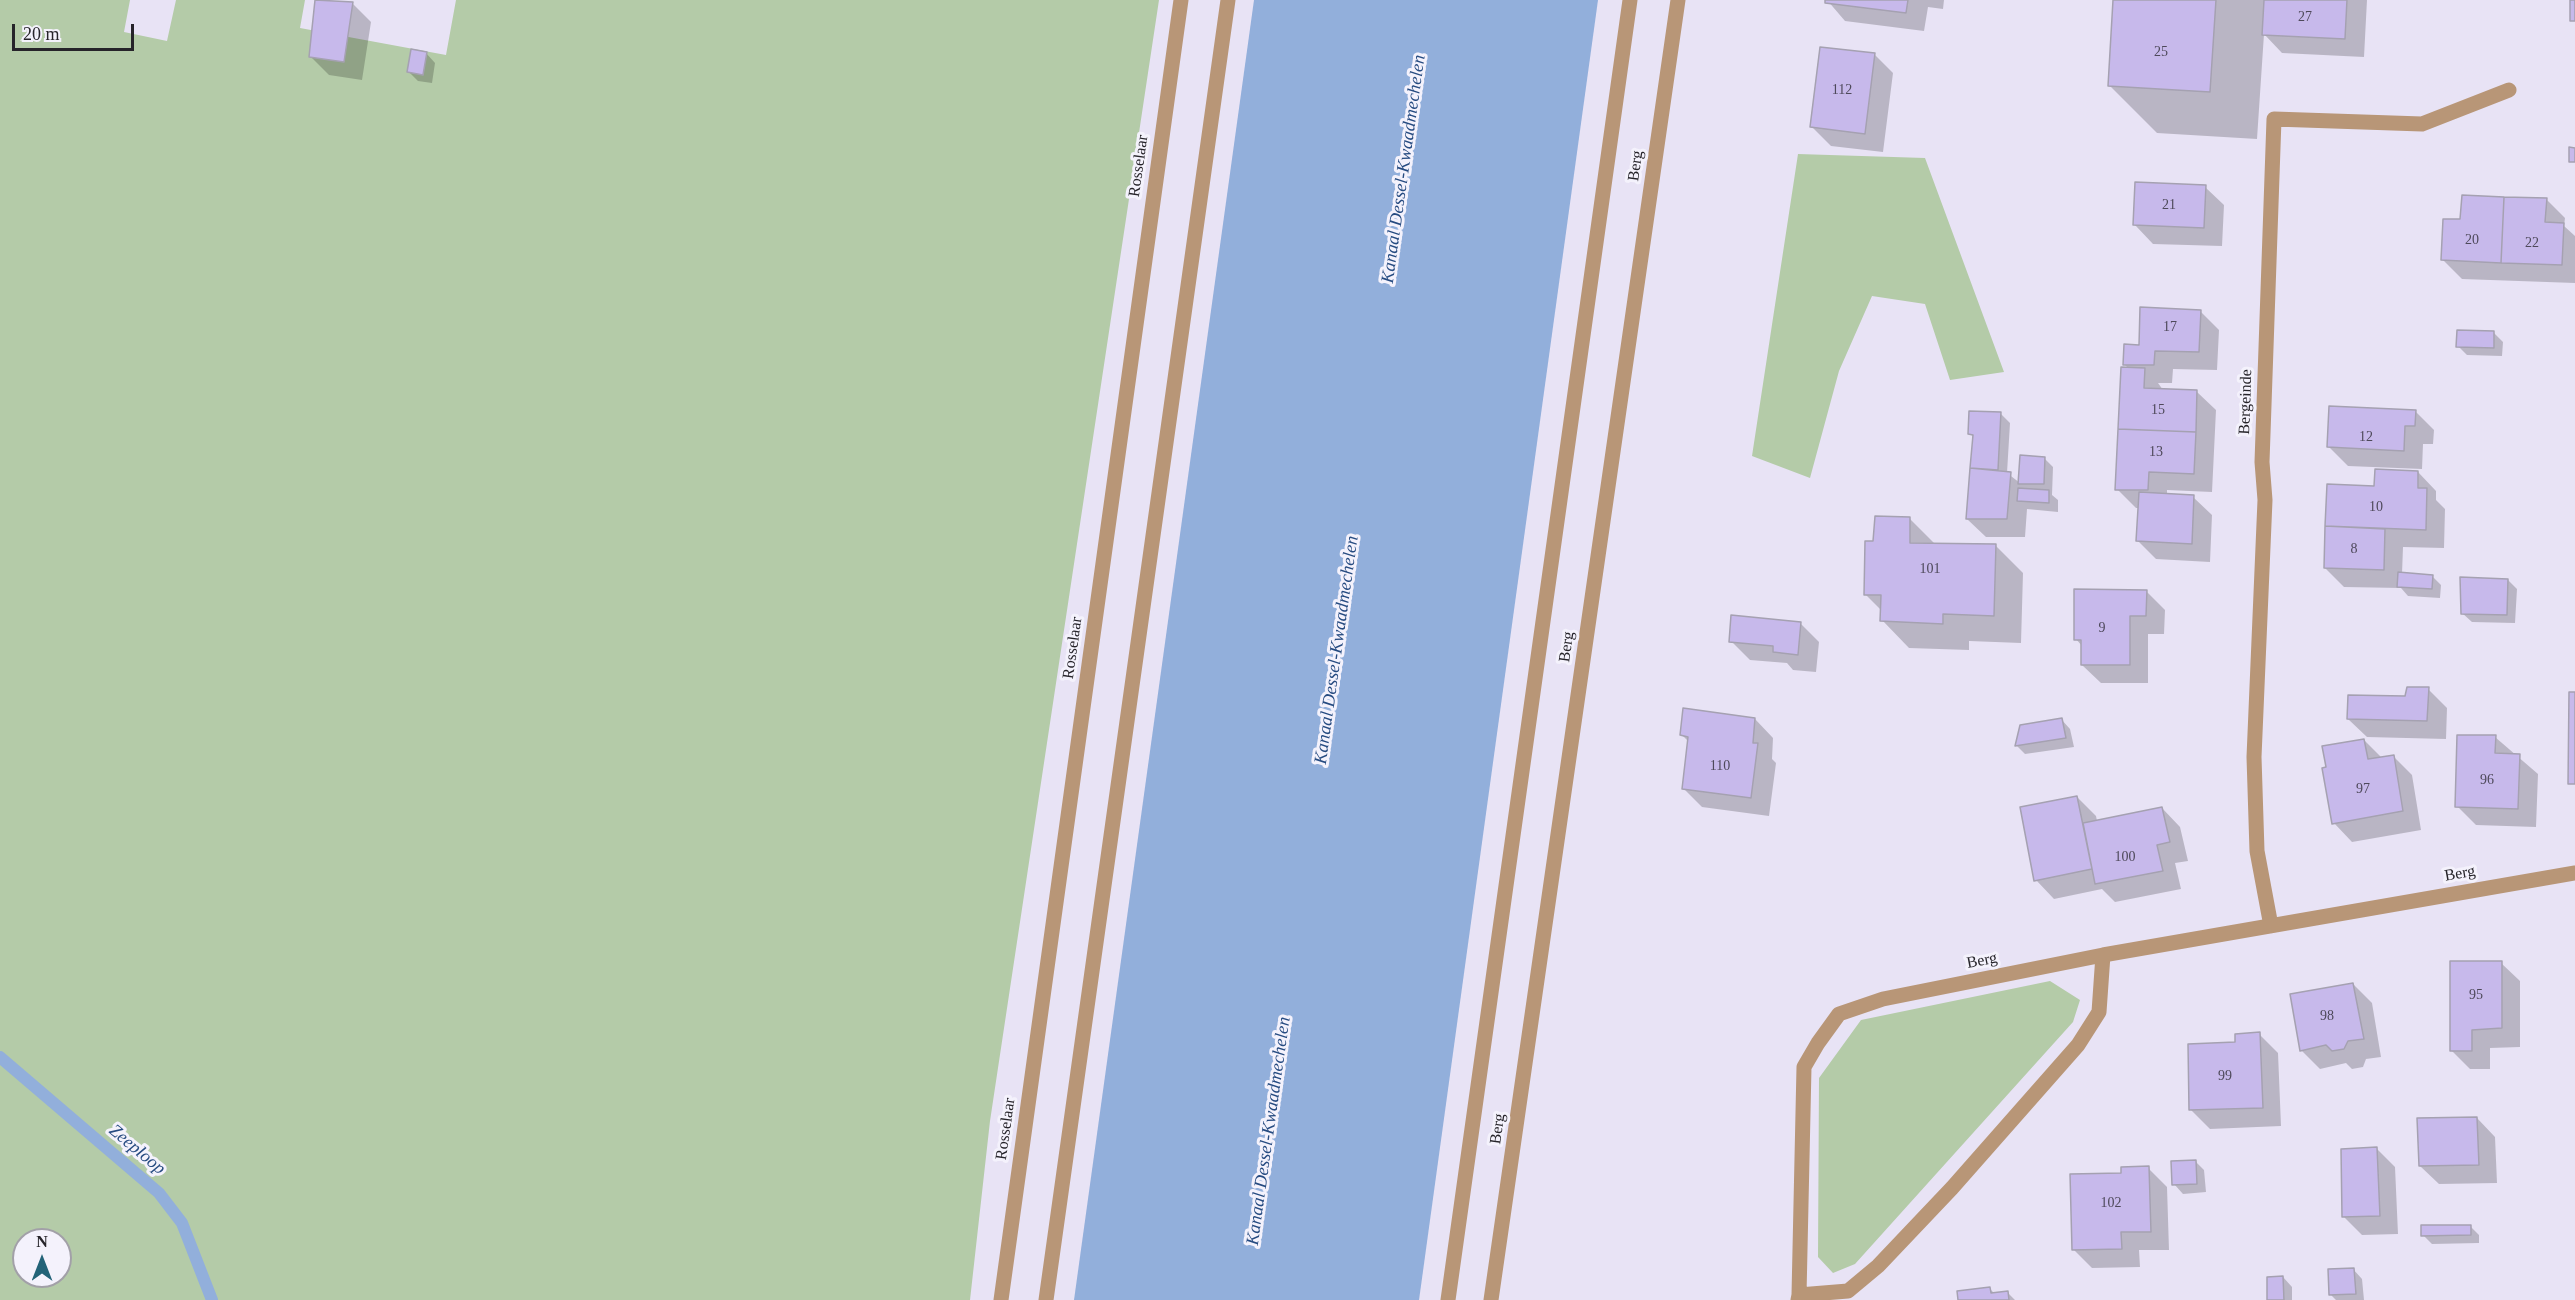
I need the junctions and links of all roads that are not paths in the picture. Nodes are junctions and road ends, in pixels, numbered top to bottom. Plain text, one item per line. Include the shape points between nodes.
1 (1180, 0) edge
2 (1228, 0) edge
3 (1630, 0) edge
4 (1678, 0) edge
5 (2509, 90) dead end
6 (2575, 873) edge
7 (2271, 926) junction
8 (2103, 955) junction
9 (1798, 1298) edge
10 (1001, 1300) edge
11 (1046, 1300) edge
12 (1448, 1300) edge
13 (1491, 1300) edge

1 - 10 street, Rosselaar
2 - 11 street
3 - 12 street
4 - 13 street, Berg
5 - 7 street, Bergeinde via 2422,124 2274,119 2254,758 2257,851
6 - 7 street, Berg
7 - 8 street, Berg
8 - 9 street, Berg via 2098,1012 2078,1045 1952,1188 1878,1266 1848,1291
8 - 9 street, Berg via 1883,999 1839,1014 1804,1067

